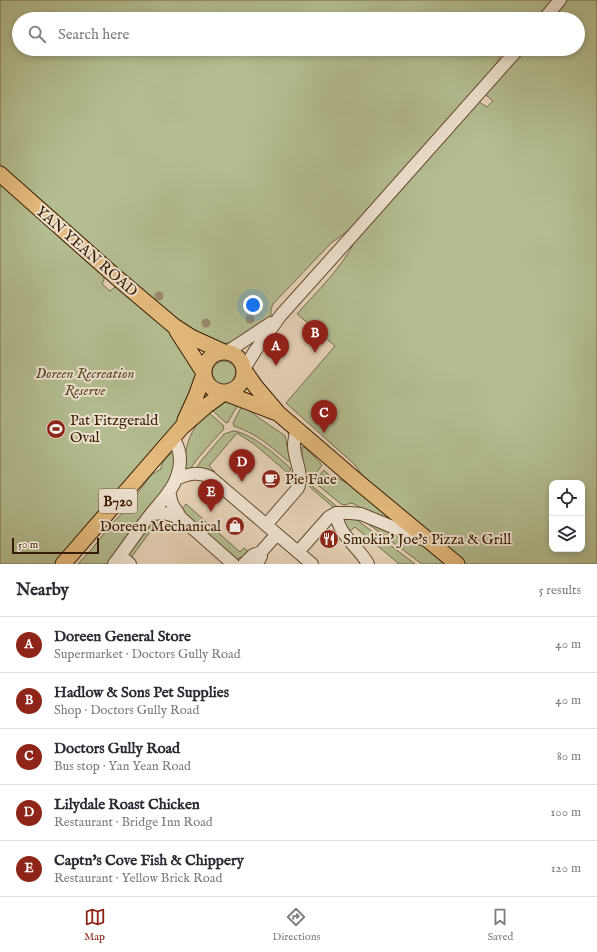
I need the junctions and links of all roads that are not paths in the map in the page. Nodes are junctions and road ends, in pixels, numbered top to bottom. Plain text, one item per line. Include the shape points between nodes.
1 (560, 0) edge
2 (550, 12) edge
3 (512, 56) edge
4 (0, 174) edge
5 (281, 315) junction
6 (174, 326) junction
7 (225, 352) junction
8 (244, 369) junction
9 (204, 373) junction
10 (224, 393) junction
11 (279, 414) junction
12 (297, 429) junction
13 (178, 432) junction
14 (176, 479) junction
15 (169, 490) junction
16 (336, 513) junction
17 (150, 514) junction
18 (181, 518) junction
19 (266, 524) junction
20 (277, 534) junction
21 (430, 542) junction
22 (261, 552) junction
23 (298, 552) junction
24 (118, 560) edge
25 (63, 564) edge
26 (130, 564) edge
27 (233, 564) edge
28 (244, 564) edge
29 (257, 564) edge
30 (312, 564) edge
31 (368, 564) edge
32 (457, 564) edge

1 - 2 street
3 - 5 street
4 - 6 main road, YAN YEAN ROAD
5 - 7 street
5 - 8 street
6 - 7 main road, YAN YEAN ROAD via 191,337
6 - 9 main road, YAN YEAN ROAD
7 - 8 main road via 237,357
7 - 9 main road via 217,353 207,361
8 - 10 main road via 240,385
8 - 11 main road
9 - 10 main road via 205,380 212,389
9 - 13 main road, B720
10 - 11 main road
10 - 13 main road, B720
11 - 12 main road
12 - 19 street via 294,447 300,484
12 - 21 main road
13 - 14 street via 180,458
13 - 25 main road, B720
14 - 15 street
14 - 19 street via 185,475 204,474
15 - 17 street
15 - 18 street via 172,504
16 - 21 street via 361,514
16 - 23 street via 329,517
16 - 31 street via 344,533
17 - 18 street via 164,513
17 - 24 street
18 - 27 street
19 - 20 street
20 - 22 street
20 - 23 street
21 - 32 main road
22 - 28 street via 253,555
22 - 29 street
23 - 30 street
24 - 26 street

